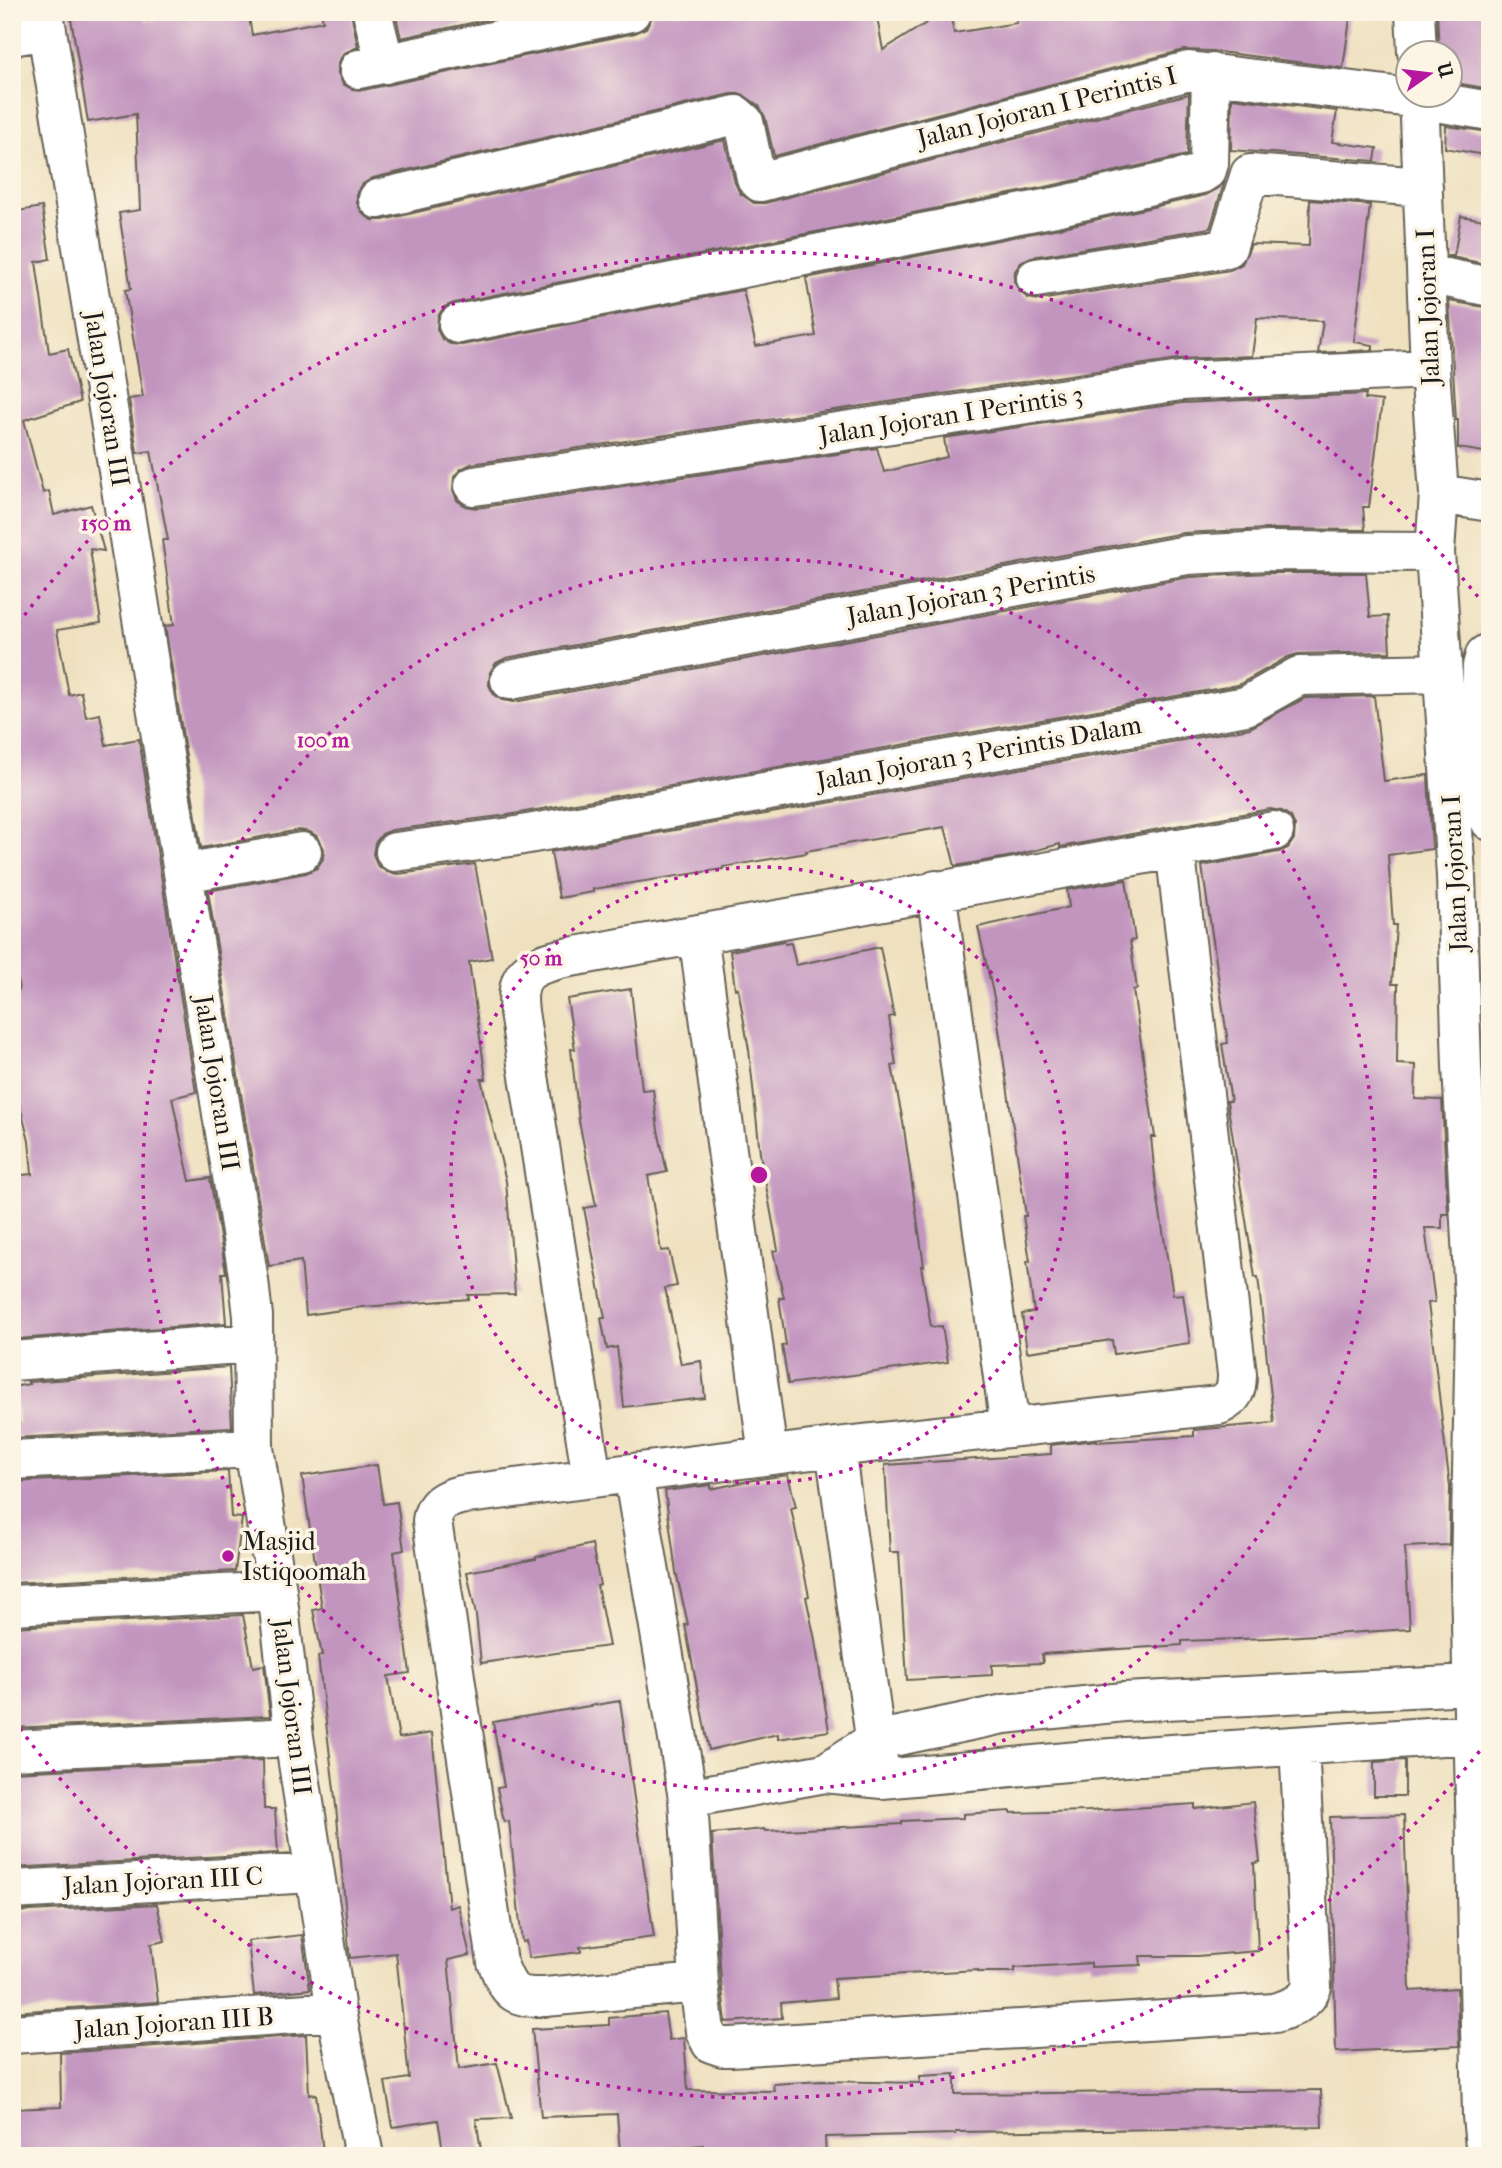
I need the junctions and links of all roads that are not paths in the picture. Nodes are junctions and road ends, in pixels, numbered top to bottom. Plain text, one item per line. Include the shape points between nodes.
1 (372, 12) edge
2 (631, 12) edge
3 (1415, 12) edge
4 (34, 26) edge
5 (1416, 38) edge
6 (1211, 73) junction
7 (1394, 94) edge
8 (1464, 106) edge
9 (1419, 108) edge
10 (1490, 111) edge
11 (1423, 187) junction
12 (378, 199) dead end
13 (1427, 274) junction
14 (1036, 278) dead end
15 (1490, 287) edge
16 (458, 324) dead end
17 (1430, 369) junction
18 (474, 486) dead end
19 (1439, 494) junction
20 (1490, 502) edge
21 (1435, 552) junction
22 (1490, 652) edge
23 (1443, 673) junction
24 (510, 680) dead end
25 (1490, 821) edge
26 (1274, 831) dead end
27 (1175, 848) junction
28 (302, 852) dead end
29 (395, 852) dead end
30 (184, 873) junction
31 (1473, 879) edge
32 (936, 890) junction
33 (698, 934) junction
34 (1476, 1070) edge
35 (1482, 1320) edge
36 (252, 1343) junction
37 (12, 1361) edge
38 (1010, 1428) junction
39 (835, 1447) junction
40 (254, 1448) junction
41 (768, 1455) junction
42 (12, 1460) edge
43 (633, 1473) junction
44 (592, 1478) junction
45 (1480, 1579) edge
46 (277, 1591) junction
47 (12, 1605) edge
48 (1471, 1685) junction
49 (1473, 1734) junction
50 (294, 1737) junction
51 (874, 1741) junction
52 (1299, 1746) junction
53 (12, 1750) edge
54 (825, 1773) junction
55 (882, 1779) junction
56 (1483, 1779) edge
57 (688, 1798) junction
58 (314, 1873) junction
59 (12, 1890) edge
60 (699, 1983) junction
61 (1485, 2007) edge
62 (336, 2011) junction
63 (12, 2034) edge
64 (364, 2156) edge
65 (1486, 2156) edge

1 - 2 street via 372,66
3 - 5 street
4 - 30 street, Jalan Jojoran III
6 - 7 street, Jalan Jojoran I Perintis I
6 - 12 street, Jalan Jojoran I Perintis I via 1180,72 762,181 756,178 744,122 736,116
6 - 16 street via 1209,163 1201,174
8 - 10 street, Jalan Jojoran I Perintis I
9 - 11 street, Jalan Jojoran I
11 - 13 street, Jalan Jojoran I
11 - 14 street via 1251,174 1227,248
13 - 15 street
13 - 17 street, Jalan Jojoran I
17 - 18 street, Jalan Jojoran I Perintis 3 via 1181,381
17 - 19 street, Jalan Jojoran I
19 - 20 street
19 - 21 street, Jalan Jojoran I
21 - 23 street, Jalan Jojoran I
21 - 24 street, Jalan Jojoran 3 Perintis via 1187,555
22 - 25 street via 1482,666 1481,752
23 - 29 street, Jalan Jojoran 3 Perintis Dalam via 1299,676 1246,706 511,837
23 - 31 street, Jalan Jojoran I
26 - 27 street
27 - 32 street
27 - 38 street via 1237,1385 1233,1396 1219,1405
28 - 30 street
30 - 36 street, Jalan Jojoran III via 249,1281
31 - 34 street, Jalan Jojoran I
32 - 33 street
32 - 38 street
33 - 41 street
33 - 44 street via 541,963 530,968 519,990
34 - 35 street, Jalan Jojoran I
35 - 45 street, Jalan Jojoran I
36 - 37 street
36 - 40 street, Jalan Jojoran III
38 - 39 street
39 - 41 street
39 - 51 street
40 - 42 street
40 - 46 street, Jalan Jojoran III
41 - 43 street
43 - 44 street
43 - 57 street
44 - 60 street via 460,1495 447,1498 433,1512 497,1962 509,1989 524,1997
45 - 48 street, Jalan Jojoran I
46 - 47 street
46 - 50 street, Jalan Jojoran III
48 - 49 street, Jalan Jojoran I
48 - 51 street via 1110,1703 1004,1714
49 - 52 street
49 - 56 street, Jalan Jojoran I
50 - 53 street
50 - 58 street, Jalan Jojoran III
51 - 54 street
51 - 55 street
52 - 55 street
52 - 60 street via 1312,1987 1307,1998 1294,2007 1275,2013 723,2047 708,2039
54 - 55 street
54 - 57 street
56 - 61 street, Jalan Jojoran I
57 - 60 street
58 - 59 street, Jalan Jojoran III C
58 - 62 street, Jalan Jojoran III
61 - 65 street, Jalan Jojoran I via 1482,2116
62 - 63 street, Jalan Jojoran III B
62 - 64 street, Jalan Jojoran III

